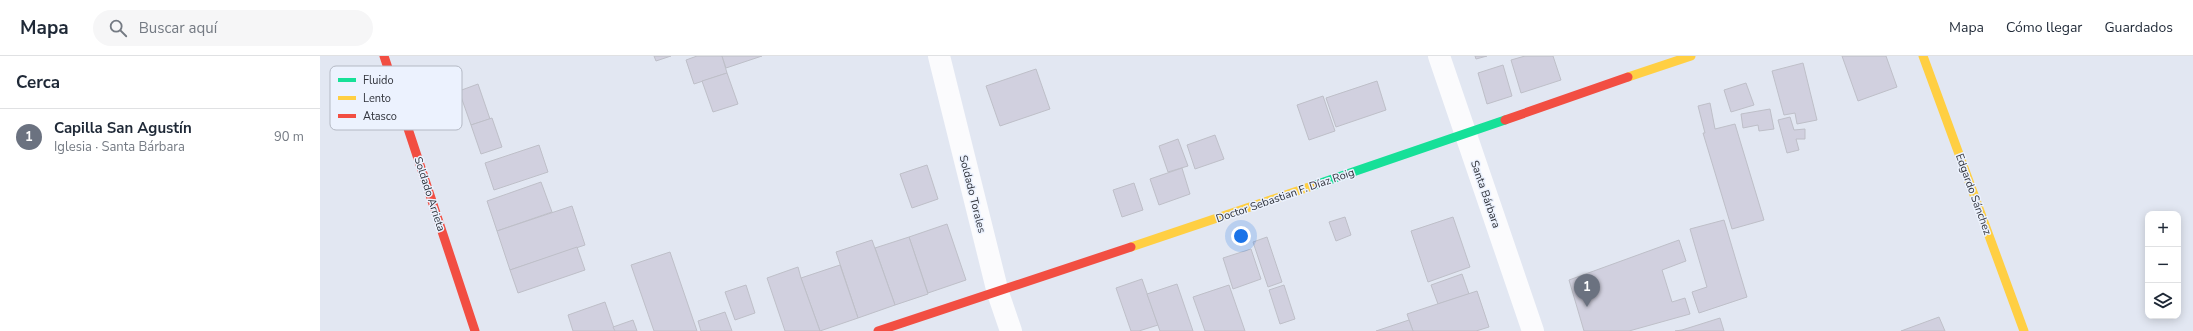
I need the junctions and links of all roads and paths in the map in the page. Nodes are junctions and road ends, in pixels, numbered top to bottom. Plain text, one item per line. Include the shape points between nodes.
1 (384, 56) edge
2 (939, 56) edge
3 (1439, 56) edge
4 (1691, 56) edge
5 (1923, 56) edge
6 (387, 66) edge
7 (408, 130) edge
8 (1465, 133) junction
9 (998, 293) junction
10 (475, 331) edge
11 (878, 331) edge
12 (1011, 331) edge
13 (1533, 331) edge
14 (2024, 331) edge

1 - 6 street, Soldado Arrieta
2 - 9 street, Soldado Torales
3 - 8 street, Santa Bárbara
4 - 8 street, Doctor Sebastian F. Díaz Roig
5 - 14 street, Edgardo Sánchez
7 - 10 street, Soldado Arrieta
8 - 9 street, Doctor Sebastian F. Díaz Roig
8 - 13 street, Santa Bárbara
9 - 11 street, Doctor Sebastian F. Díaz Roig
9 - 12 street, Soldado Torales

